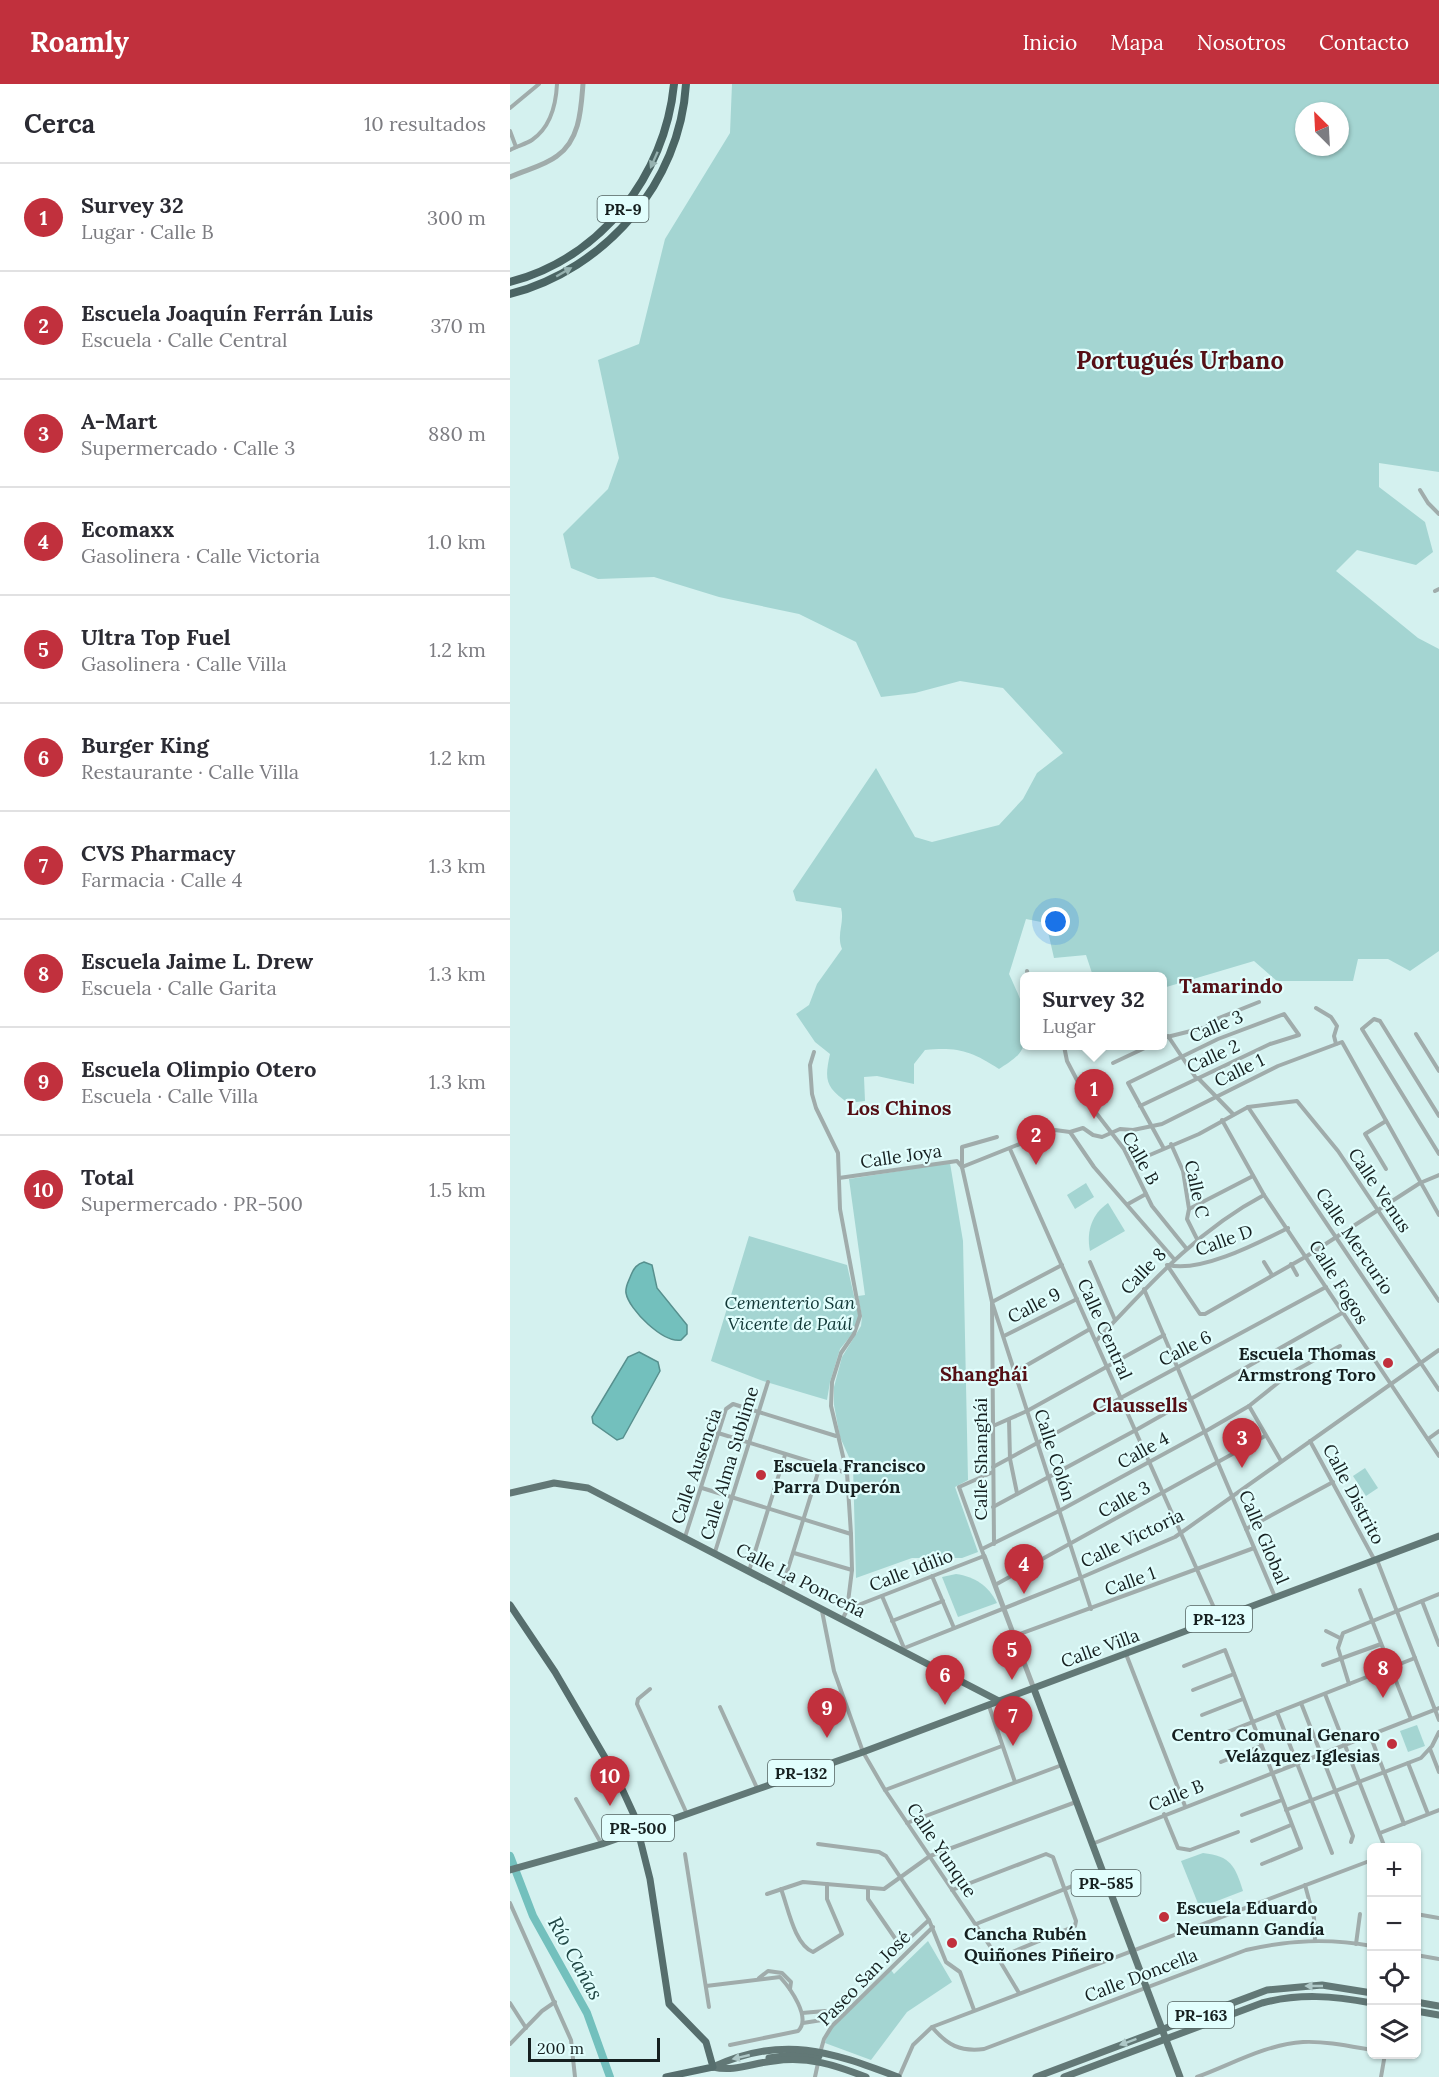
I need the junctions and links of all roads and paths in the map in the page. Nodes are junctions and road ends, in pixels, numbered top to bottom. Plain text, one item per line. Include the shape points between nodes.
1 (540, 84) edge
2 (557, 84) edge
3 (583, 84) edge
4 (672, 84) edge
5 (688, 84) edge
6 (510, 108) edge
7 (510, 131) edge
8 (516, 147) junction
9 (510, 150) edge
10 (510, 177) edge
11 (510, 282) edge
12 (510, 294) edge
13 (1420, 490) dead end
14 (1439, 514) edge
15 (1259, 1002) dead end
16 (1316, 1008) dead end
17 (1416, 1034) dead end
18 (1299, 1035) joint
19 (1168, 1036) joint
20 (1339, 1043) junction
21 (1065, 1050) edge
22 (1141, 1050) edge
23 (814, 1052) dead end
24 (1182, 1057) junction
25 (1113, 1063) dead end
26 (1439, 1071) edge
27 (1197, 1078) junction
28 (1128, 1083) joint
29 (1217, 1096) junction
30 (1140, 1106) junction
31 (1248, 1107) junction
32 (1233, 1114) junction
33 (1439, 1116) edge
34 (1222, 1120) junction
35 (1386, 1121) junction
36 (1150, 1126) junction
37 (1070, 1132) junction
38 (1112, 1133) junction
39 (997, 1137) dead end
40 (1171, 1144) junction
41 (1163, 1147) junction
42 (1010, 1149) junction
43 (1439, 1154) edge
44 (1131, 1163) junction
45 (962, 1166) junction
46 (1386, 1169) dead end
47 (1439, 1174) edge
48 (1253, 1176) junction
49 (839, 1178) junction
50 (1420, 1183) junction
51 (1146, 1194) junction
52 (1264, 1195) junction
53 (1128, 1204) junction
54 (1189, 1209) junction
55 (1379, 1211) junction
56 (1439, 1215) edge
57 (1288, 1228) junction
58 (1337, 1236) junction
59 (1196, 1240) junction
60 (1186, 1248) junction
61 (1307, 1256) junction
62 (1174, 1259) junction
63 (1090, 1262) dead end
64 (1264, 1262) dead end
65 (1291, 1264) junction
66 (1062, 1265) junction
67 (1167, 1265) junction
68 (1272, 1275) junction
69 (1297, 1275) dead end
70 (1326, 1287) junction
71 (1144, 1289) junction
72 (1077, 1299) junction
73 (1439, 1301) edge
74 (992, 1302) junction
75 (1342, 1313) junction
76 (1115, 1320) junction
77 (1090, 1329) junction
78 (1164, 1335) junction
79 (1004, 1336) junction
80 (1096, 1341) junction
81 (1340, 1346) dead end
82 (1439, 1350) edge
83 (1421, 1363) junction
84 (1106, 1365) junction
85 (1179, 1367) junction
86 (1015, 1372) junction
87 (993, 1379) junction
88 (768, 1382) dead end
89 (1390, 1384) junction
90 (1439, 1390) edge
91 (1121, 1397) junction
92 (1192, 1398) junction
93 (1249, 1406) junction
94 (1027, 1411) junction
95 (758, 1412) junction
96 (1009, 1420) junction
97 (993, 1426) junction
98 (1136, 1430) junction
99 (1206, 1431) junction
100 (1439, 1431) edge
101 (718, 1434) junction
102 (837, 1436) junction
103 (1265, 1436) junction
104 (1428, 1439) junction
105 (1310, 1441) junction
106 (749, 1443) junction
107 (1037, 1443) junction
108 (785, 1455) junction
109 (1439, 1456) edge
110 (1010, 1459) junction
111 (1281, 1461) junction
112 (1150, 1462) junction
113 (1217, 1463) junction
114 (820, 1466) junction
115 (993, 1469) junction
116 (847, 1473) junction
117 (1048, 1476) junction
118 (1333, 1482) junction
119 (702, 1488) junction
120 (510, 1493) edge
121 (1017, 1493) junction
122 (1164, 1493) junction
123 (1232, 1497) junction
124 (733, 1498) junction
125 (993, 1507) junction
126 (768, 1508) junction
127 (1059, 1511) junction
128 (803, 1520) junction
129 (1246, 1529) junction
130 (1181, 1533) junction
131 (851, 1534) junction
132 (1439, 1536) edge
133 (685, 1537) junction
134 (994, 1544) junction
135 (1070, 1545) junction
136 (1254, 1548) junction
137 (715, 1552) junction
138 (794, 1553) junction
139 (983, 1553) junction
140 (1376, 1560) junction
141 (852, 1570) junction
142 (1198, 1570) junction
143 (749, 1571) junction
144 (932, 1576) junction
145 (1080, 1578) junction
146 (995, 1586) junction
147 (782, 1588) junction
148 (1360, 1590) dead end
149 (1439, 1594) edge
150 (882, 1596) junction
151 (1275, 1597) junction
152 (1422, 1600) junction
153 (942, 1601) junction
154 (510, 1605) edge
155 (822, 1608) junction
156 (1091, 1609) junction
157 (847, 1610) junction
158 (1004, 1610) junction
159 (1397, 1610) junction
160 (843, 1618) junction
161 (1219, 1618) junction
162 (892, 1621) junction
163 (1372, 1621) junction
164 (954, 1628) junction
165 (1326, 1631) dead end
166 (1014, 1636) junction
167 (1340, 1638) junction
168 (1381, 1644) junction
169 (1439, 1645) edge
170 (903, 1649) junction
171 (1126, 1654) junction
172 (1340, 1658) junction
173 (1415, 1658) junction
174 (1323, 1665) dead end
175 (1184, 1666) dead end
176 (1392, 1668) junction
177 (1234, 1674) junction
178 (1349, 1684) junction
179 (650, 1689) dead end
180 (1034, 1689) junction
181 (1194, 1690) dead end
182 (1325, 1694) junction
183 (1243, 1699) junction
184 (999, 1701) junction
185 (1301, 1703) junction
186 (989, 1705) junction
187 (720, 1707) dead end
188 (1437, 1709) edge
189 (1277, 1712) junction
190 (1202, 1715) dead end
191 (1411, 1719) junction
192 (1439, 1720) edge
193 (1253, 1722) junction
194 (1439, 1732) edge
195 (1370, 1735) junction
196 (1212, 1738) dead end
197 (1346, 1745) junction
198 (1002, 1746) junction
199 (1261, 1746) junction
200 (1431, 1747) junction
201 (1439, 1749) edge
202 (863, 1752) junction
203 (1321, 1754) junction
204 (1221, 1762) dead end
205 (1297, 1763) junction
206 (1408, 1763) junction
207 (1062, 1765) junction
208 (1384, 1772) junction
209 (1439, 1772) edge
210 (1271, 1773) junction
211 (1360, 1781) junction
212 (1015, 1782) junction
213 (757, 1788) junction
214 (885, 1790) junction
215 (1335, 1791) junction
216 (576, 1799) dead end
217 (1282, 1800) junction
218 (1311, 1800) junction
219 (1076, 1802) junction
220 (1185, 1806) junction
221 (1286, 1810) junction
222 (1439, 1810) edge
223 (687, 1814) junction
224 (1428, 1814) junction
225 (1164, 1815) junction
226 (1242, 1815) dead end
227 (907, 1823) junction
228 (1404, 1824) junction
229 (1291, 1825) junction
230 (639, 1831) junction
231 (1238, 1832) dead end
232 (1380, 1833) junction
233 (1251, 1841) dead end
234 (1351, 1842) dead end
235 (1384, 1843) edge
236 (602, 1844) junction
237 (818, 1844) dead end
238 (1092, 1844) junction
239 (1332, 1853) dead end
240 (685, 1854) dead end
241 (930, 1856) junction
242 (1367, 1862) edge
243 (1262, 1864) dead end
244 (510, 1870) edge
245 (1103, 1875) junction
246 (901, 1879) junction
247 (827, 1884) junction
248 (1305, 1885) junction
249 (781, 1889) junction
250 (868, 1889) junction
251 (1064, 1889) junction
252 (952, 1890) junction
253 (767, 1894) dead end
254 (510, 1903) edge
255 (1360, 1914) dead end
256 (1421, 1915) edge
257 (1439, 1918) edge
258 (929, 1920) junction
259 (976, 1924) junction
260 (933, 1927) junction
261 (1315, 1940) junction
262 (1356, 1944) junction
263 (1367, 1946) edge
264 (1132, 1950) junction
265 (1421, 1956) edge
266 (998, 1958) junction
267 (1439, 1959) edge
268 (706, 1986) junction
269 (1146, 1988) junction
270 (1367, 1992) edge
271 (1019, 1993) junction
272 (555, 2002) junction
273 (1367, 2002) edge
274 (510, 2003) edge
275 (1421, 2003) edge
276 (1439, 2006) edge
277 (709, 2007) dead end
278 (974, 2010) junction
279 (1421, 2012) edge
280 (802, 2013) junction
281 (1439, 2015) edge
282 (839, 2019) junction
283 (803, 2023) junction
284 (832, 2026) junction
285 (932, 2027) junction
286 (526, 2028) junction
287 (1162, 2030) junction
288 (1166, 2039) junction
289 (510, 2044) edge
290 (730, 2045) dead end
291 (1367, 2049) edge
292 (819, 2055) junction
293 (1384, 2059) edge
294 (713, 2067) junction
295 (575, 2077) edge
296 (666, 2077) edge
297 (815, 2077) edge
298 (865, 2077) edge
299 (899, 2077) edge
300 (1036, 2077) edge
301 (1064, 2077) edge
302 (1180, 2077) edge
303 (1197, 2077) edge
304 (1381, 2077) edge

1 - 6 street
2 - 8 street via 548,123 532,141
3 - 10 street via 580,121 570,143 557,157
4 -> 11 highway, PR-9 via 668,123 644,180 610,224 564,259
12 -> 5 highway, PR-9 via 554,278 579,263 627,222 665,166
7 - 8 street
8 - 9 street
13 - 14 street
15 - 19 street via 1209,1022 1207,1027
16 - 20 street via 1337,1026 1334,1036
17 - 26 street
18 - 24 street, Calle 3 via 1284,1014
18 - 27 street, Calle 2
19 - 24 street
20 - 29 street, Calle 1 via 1278,1066
20 - 35 street
21 - 38 street, Calle B via 1090,1105
22 - 25 street
23 - 49 street via 810,1065 812,1094 837,1148
24 - 27 street
24 - 28 street, Calle 3
27 - 29 street
27 - 30 street, Calle 2
28 - 30 street, Calle C
29 - 32 street
29 - 36 street, Calle 1 via 1162,1124
30 - 36 street, Calle C
31 - 32 street
31 - 55 street, Calle Venus via 1297,1101
31 - 58 street, Calle Mercurio
32 - 34 street
33 - 43 street via 1380,1021 1374,1019 1362,1029
34 - 40 street
34 - 48 street, Calle Fogos
35 - 46 street via 1365,1134
35 - 50 street
36 - 38 street, Calle 1
36 - 41 street, Calle C
37 - 38 street via 1083,1128 1097,1136
37 - 42 street via 1055,1130
37 - 53 street via 1094,1167
38 - 44 street, Calle B
39 - 45 street via 962,1148
40 - 41 street
40 - 54 street, Calle C via 1183,1171
41 - 44 street
42 - 45 street
42 - 66 street, Calle Central
44 - 51 street, Calle B
45 - 49 street, Calle Joya via 957,1161
45 - 74 street, Calle Colón
47 - 50 street
48 - 52 street, Calle Fogos
48 - 54 street
49 - 102 street via 840,1209 860,1316 841,1353 832,1382 831,1406
50 - 55 street
50 - 56 street
51 - 53 street
51 - 60 street, Calle B
52 - 57 street, Calle Fogos
52 - 59 street
53 - 62 street
54 - 59 street, Calle C via 1187,1219
55 - 58 street
55 - 73 street, Calle Venus
57 - 61 street, Calle Fogos
57 - 67 street, Calle D via 1200,1263
58 - 61 street
58 - 83 street, Calle Mercurio
59 - 60 street, Calle 8
60 - 62 street, Calle 8
61 - 65 street
61 - 70 street, Calle Fogos
62 - 67 street, Calle 8
63 - 76 street
64 - 68 street
65 - 68 street
65 - 69 street
66 - 72 street, Calle Central
66 - 74 street
67 - 68 street via 1202,1314
67 - 71 street, Calle 8
70 - 75 street, Calle Fogos
70 - 85 street, Calle 6
71 - 76 street, Calle 8
71 - 78 street, Calle Global
72 - 77 street, Calle Central
72 - 79 street, Calle 9
74 - 79 street, Calle Colón
74 - 87 street, Calle Shanghái
75 - 89 street, Calle Fogos
75 - 92 street
76 - 80 street, Calle 8
77 - 80 street, Calle Central
77 - 86 street
78 - 84 street
78 - 85 street, Calle Global
79 - 86 street, Calle Colón
80 - 84 street, Calle Central
81 - 93 street, Calle 4 via 1289,1374
82 - 83 street, Calle Victoria
83 - 89 street, Calle Victoria
83 - 90 street, Calle Mercurio
84 - 91 street, Calle Central
84 - 94 street
85 - 91 street, Calle 6
85 - 92 street, Calle Global
86 - 87 street
86 - 94 street, Calle Colón
87 - 97 street, Calle Shanghái
88 - 95 street, Calle Alma Sublime
89 - 104 street, Calle Fogos
89 - 105 street, Calle Victoria
91 - 98 street, Calle Central
91 - 107 street, Calle 6
92 - 98 street
92 - 99 street, Calle Global
93 - 99 street, Calle 4
93 - 103 street
94 - 96 street
94 - 107 street, Calle Colón
95 - 101 street, Calle Ausencia via 733,1404 726,1408
95 - 102 street
95 - 106 street, Calle Alma Sublime
96 - 97 street
96 - 110 street
97 - 115 street, Calle Shanghái
98 - 112 street, Calle Central
98 - 117 street
99 - 112 street, Calle 4
99 - 113 street, Calle Global
100 - 104 street
101 - 106 street
101 - 119 street, Calle Ausencia
102 - 116 street
103 - 111 street
103 - 113 street, Calle 3
104 - 109 street, Calle Fogos
105 - 111 street, Calle Victoria
105 - 118 street, Calle Distrito
106 - 108 street
106 - 124 street, Calle Alma Sublime
107 - 110 street, Calle 6
107 - 117 street, Calle Colón
108 - 114 street
108 - 126 street
110 - 115 street, Calle 6
110 - 121 street
111 - 123 street, Calle Victoria
112 - 122 street, Calle Central
112 - 127 street, Calle 4
113 - 122 street, Calle 3
113 - 123 street, Calle Global
114 - 116 street
114 - 128 street
115 - 125 street, Calle Shanghái
115 - 139 street, Calle 6 via 959,1487
116 - 131 street
117 - 121 street
117 - 127 street, Calle Colón
118 - 129 street
118 - 140 street, Calle Distrito
119 - 124 street
119 - 133 street, Calle Ausencia
120 - 133 main road, Calle La Ponceña via 554,1483 588,1488
121 - 125 street
122 - 130 street, Calle Central
122 - 135 street, Calle 3
123 - 129 street, Calle Global
123 - 130 street, Calle Victoria
124 - 126 street
124 - 137 street, Calle Alma Sublime
125 - 134 street, Calle Shanghái
126 - 128 street
126 - 143 street
127 - 134 street, Calle 4
127 - 135 street, Calle Colón
128 - 131 street
128 - 138 street
129 - 136 street, Calle Global
130 - 142 street, Calle Central
130 - 145 street, Calle Victoria
131 - 141 street
132 - 140 main road, Calle Villa / PR-123
133 - 137 main road, Calle La Ponceña
134 - 139 street, Calle 4
135 - 145 street, Calle Colón
135 - 146 street, Calle 3
136 - 142 street, Calle 1
136 - 151 street, Calle Global
137 - 143 main road, Calle La Ponceña
138 - 141 street
138 - 147 street
139 - 144 street, Calle Idilio
139 - 146 street, PR-585
140 - 151 main road, Calle Villa / PR-123
140 - 159 street, Calle Distrito
141 - 157 street
142 - 156 street, Calle 1
142 - 161 street, Calle Central
143 - 147 main road, Calle La Ponceña
144 - 150 street, Calle Idilio
144 - 153 street
145 - 156 street, Calle Colón
145 - 158 street, Calle Victoria
146 - 158 street, PR-585
147 - 155 main road, Calle La Ponceña
148 - 163 street
149 - 152 street
150 - 157 street, Calle Idilio
150 - 162 street
151 - 161 main road, Calle Villa / PR-123
152 - 159 street
152 - 169 street
153 - 162 street
153 - 164 street
154 - 230 highway, PR-500 / PR-500 via 555,1672 617,1778
155 - 160 main road, Calle La Ponceña
155 - 202 street, Calle Yunque via 834,1671
156 - 166 street, Calle 1
157 - 160 street
158 - 164 street, Calle Victoria
158 - 166 street, PR-585
159 - 163 street
159 - 173 street, Calle Distrito
160 - 170 main road, Calle La Ponceña
161 - 171 main road, Calle Villa / PR-123
162 - 170 street
163 - 167 street
163 - 168 street
164 - 170 street, Calle Victoria
165 - 167 street
166 - 180 street, PR-585
167 - 172 street
168 - 172 street
168 - 176 street
170 - 184 main road, Calle La Ponceña
171 - 180 main road, Calle Villa / PR-123
171 - 220 street
172 - 174 street
172 - 178 street
173 - 176 street
173 - 188 street, Calle Distrito
175 - 177 street via 1225,1650
176 - 178 street
176 - 191 street
177 - 181 street
177 - 183 street
178 - 182 street
179 - 223 street via 637,1704
180 - 184 main road, Calle Villa / PR-123
180 - 207 main road, PR-585
182 - 185 street
182 - 197 street
183 - 190 street
183 - 193 street
184 - 186 main road, Calle Villa / PR-132
185 - 189 street
185 - 203 street
186 - 198 street
186 - 202 main road, Calle Villa / PR-132
187 - 213 street
188 - 191 street, Calle B
188 - 192 street
189 - 193 street
189 - 205 street
191 - 195 street, Calle B
193 - 196 street
193 - 199 street
194 - 200 street
195 - 197 street, Calle B
195 - 208 street
197 - 203 street, Calle B
197 - 211 street
198 - 212 street
198 - 214 street
199 - 204 street
199 - 210 street
200 - 201 street
200 - 206 street via 1421,1758
200 - 209 street
202 - 213 main road, Calle Villa / PR-132
202 - 214 street, Calle Yunque
203 - 205 street, Calle B
203 - 215 street
205 - 210 street, Calle B
205 - 218 street
206 - 208 street
206 - 224 street
207 - 212 street
207 - 219 main road, PR-585
208 - 211 street
208 - 228 street
210 - 217 street
210 - 220 street, Calle B
211 - 215 street
211 - 232 street
212 - 227 street
213 - 223 main road, Calle Villa / PR-132
214 - 227 street, Calle Yunque
215 - 218 street
215 - 234 street via 1353,1836
216 - 236 street
217 - 221 street
217 - 226 street
218 - 221 street
218 - 239 street
219 - 238 main road, PR-585
219 - 241 street
220 - 225 street, Calle B
221 - 229 street
222 - 224 street
223 - 230 main road, Calle Villa / PR-132
224 - 228 street
225 - 231 street via 1178,1848 1190,1850
225 - 238 street, Calle B
227 - 241 street, Calle Yunque
228 - 232 street
229 - 233 street
229 - 243 street via 1301,1848
230 - 236 main road, Calle Villa / PR-132
230 - 294 highway, PR-500 / PR-500 via 669,2004 706,2042
232 - 235 street
236 - 244 main road, Calle Villa / PR-132
237 - 246 street via 879,1852
238 - 245 main road, PR-585
240 - 268 street
241 - 246 street
241 - 252 street, Calle Yunque
242 - 248 street
245 - 251 street
245 - 264 main road, PR-585
246 - 250 street via 884,1889
246 - 258 street
247 - 249 street via 803,1882
247 - 249 street via 830,1908 842,1934 813,1953 797,1933
247 - 250 street
248 - 261 street
248 - 264 street
249 - 253 street
250 - 258 street via 868,1899 899,1944
251 - 252 street via 1053,1857 1046,1854
251 - 259 street
251 - 266 street via 1076,1921 1074,1928
252 - 259 street, Calle Yunque
254 - 272 street
255 - 262 street
256 - 257 street
258 - 260 street
259 - 266 street, Calle Yunque
260 - 278 street via 946,1962 960,1972
260 - 282 street, Paseo San José
261 - 262 street, Calle Doncella
261 - 269 street, Calle Doncella via 1287,1941 1246,1950
262 - 263 street, Calle Doncella
264 - 269 main road, PR-585
264 - 271 street
265 - 267 street
266 - 271 street, Calle Yunque
268 - 277 street
268 - 280 street via 780,1977
269 - 285 street, Calle Doncella via 984,2049 958,2048 944,2041
269 - 287 main road, PR-585
270 -> 287 main road, PR-163 via 1322,1985 1284,1987 1254,1994
271 - 278 street
272 - 286 street
272 - 295 street via 571,2040
273 - 288 main road, PR-163 via 1332,1996 1284,1997
274 - 286 street
275 - 276 main road
278 - 285 street
279 - 281 main road
280 - 282 street via 825,2011
280 - 283 street
282 - 284 street, Paseo San José
283 - 284 street via 822,2020
283 - 290 street via 798,2031
284 - 292 street, Paseo San José
285 - 299 street via 913,2045
286 - 289 street
287 - 288 main road, PR-585
287 -> 300 main road, PR-163
288 - 301 main road, PR-163
288 - 302 main road, PR-585
291 - 303 street via 1301,2042
292 - 294 main road via 780,2055 728,2070
292 -> 294 main road via 796,2047
292 - 297 street, Paseo San José
292 - 298 main road
292 - 299 main road via 860,2063
293 - 304 street
294 - 296 highway

